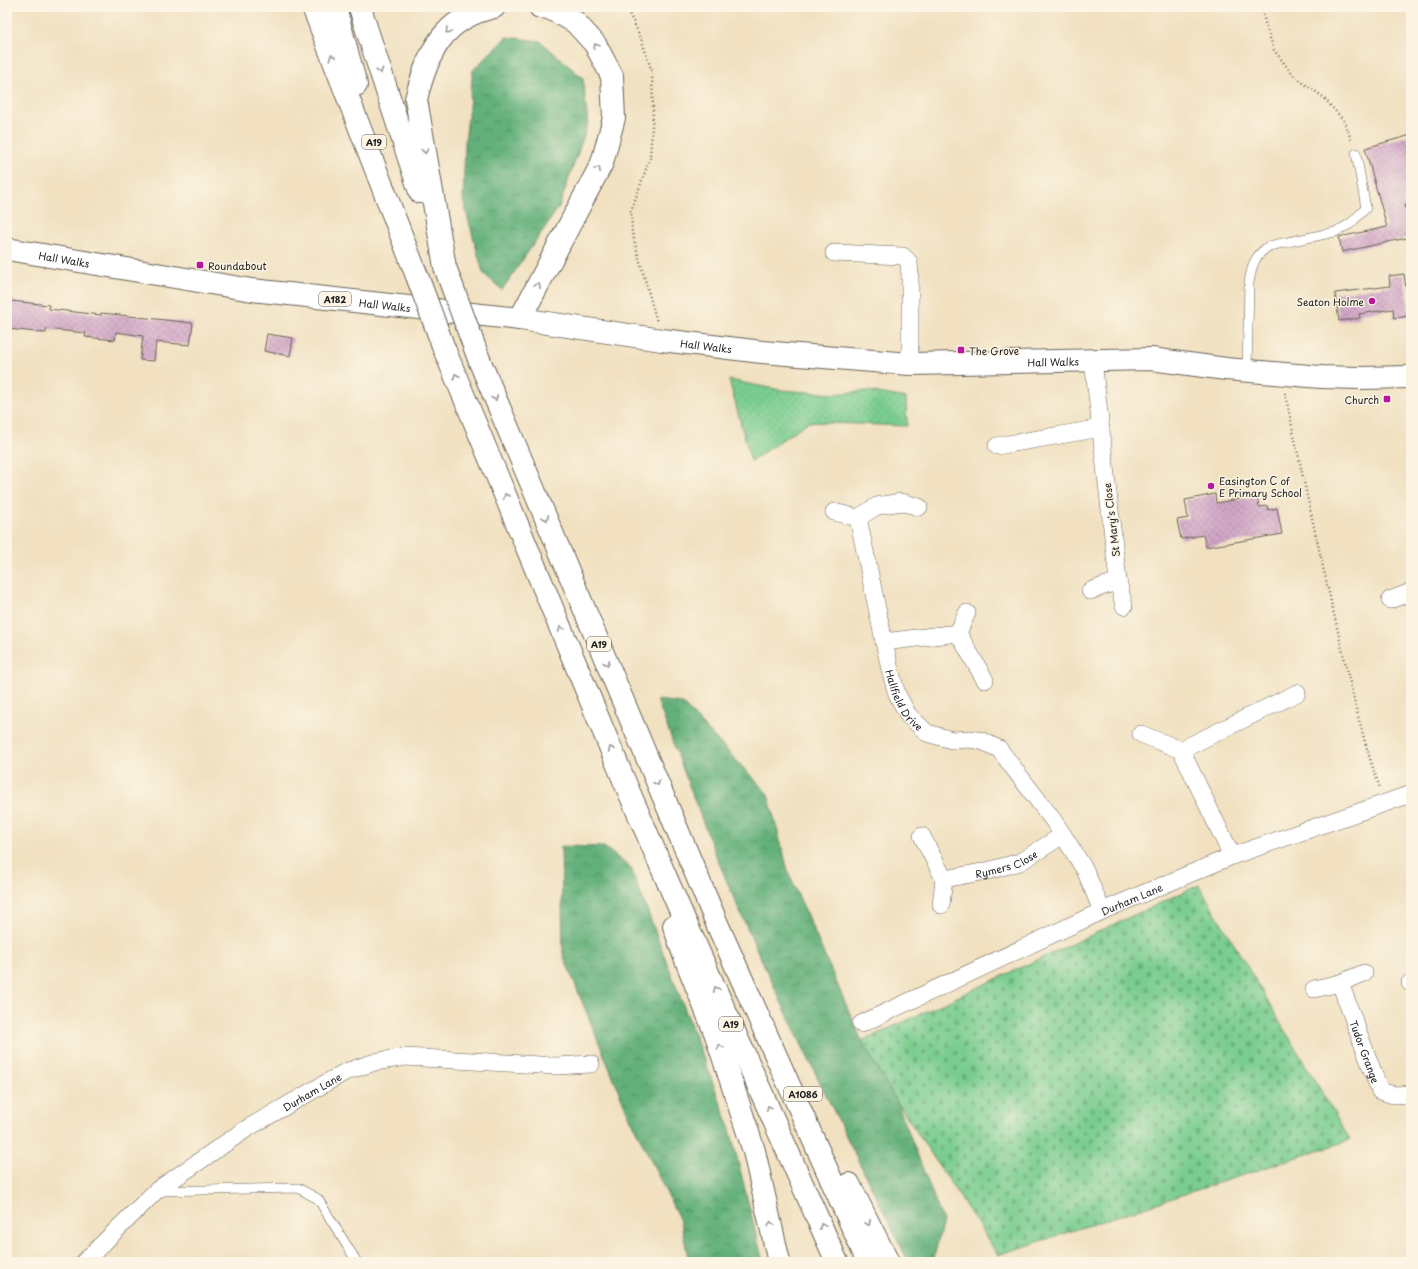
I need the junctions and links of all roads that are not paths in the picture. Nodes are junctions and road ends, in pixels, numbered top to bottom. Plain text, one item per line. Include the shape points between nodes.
1 (313, 7) edge
2 (335, 7) edge
3 (360, 7) edge
4 (494, 7) edge
5 (540, 7) edge
6 (1356, 153) road end
7 (7, 249) edge
8 (834, 253) dead end
9 (445, 267) junction
10 (417, 276) junction
11 (520, 319) junction
12 (1093, 360) junction
13 (910, 364) junction
14 (1247, 371) junction
15 (1411, 377) edge
16 (1101, 428) junction
17 (997, 446) dead end
18 (920, 507) dead end
19 (834, 512) dead end
20 (858, 518) junction
21 (1118, 581) junction
22 (1090, 591) dead end
23 (1411, 592) edge
24 (1390, 600) dead end
25 (1124, 606) dead end
26 (967, 612) dead end
27 (958, 633) junction
28 (884, 642) junction
29 (985, 680) dead end
30 (1297, 693) dead end
31 (1141, 734) dead end
32 (1181, 750) junction
33 (626, 785) junction
34 (1411, 794) edge
35 (1063, 835) junction
36 (922, 836) dead end
37 (1232, 856) junction
38 (944, 879) junction
39 (941, 905) dead end
40 (1102, 911) junction
41 (718, 926) junction
42 (1364, 973) dead end
43 (1340, 983) junction
44 (1314, 989) dead end
45 (861, 1024) dead end
46 (591, 1064) dead end
47 (1411, 1094) edge
48 (156, 1191) junction
49 (84, 1262) edge
50 (357, 1262) edge
51 (779, 1262) edge
52 (837, 1262) edge
53 (868, 1262) edge
54 (888, 1262) edge

10 -> 1 main road
2 - 10 main road, A19 via 355,83
3 -> 9 main road, A19
4 -> 9 main road via 478,10 457,22 438,40 422,76 416,99
11 -> 5 main road via 602,163 614,118 612,76 595,44 575,22 549,8
6 - 14 lane via 1366,208 1350,224 1335,232 1269,246 1255,259 1249,283
7 - 11 main road, Hall Walks / A182 via 252,290
8 - 13 street via 903,256 909,262
9 -> 41 main road, A19, bridge via 480,362
33 -> 10 main road, A19, bridge via 445,351
11 - 13 main road, Hall Walks via 762,352
12 - 13 main road, Hall Walks
12 - 14 main road, Hall Walks via 1151,359
12 - 16 street, St Mary's Close
14 - 15 main road, Hall Walks via 1360,378
16 - 17 street
16 - 21 street, St Mary's Close
18 - 20 street via 901,502 877,506
19 - 20 street
20 - 28 street, Hallfield Drive
21 - 22 street
21 - 25 street, St Mary's Close
23 - 24 street
26 - 27 street
27 - 28 street
27 - 29 street
28 - 35 street, Hallfield Drive via 897,694 908,715 927,734 952,740 970,739 999,748
30 - 32 street
31 - 32 street
32 - 37 street
51 -> 33 main road via 754,1151 716,1035 684,955
52 -> 33 main road, A19
34 - 37 street, Durham Lane
35 - 38 street, Rymers Close via 1020,862
35 - 40 street, Hallfield Drive via 1085,870
36 - 38 street
37 - 40 street, Durham Lane
38 - 39 street
40 - 45 street, Durham Lane
41 - 53 main road, A19
41 -> 54 main road, A1086
42 - 43 street
43 - 44 street
43 - 47 street, Tudor Grange via 1380,1091 1394,1095
46 - 48 street, Durham Lane via 556,1066 405,1057 375,1062 346,1072 246,1129
48 - 49 street, Durham Lane
48 - 50 lane via 298,1188 318,1199

